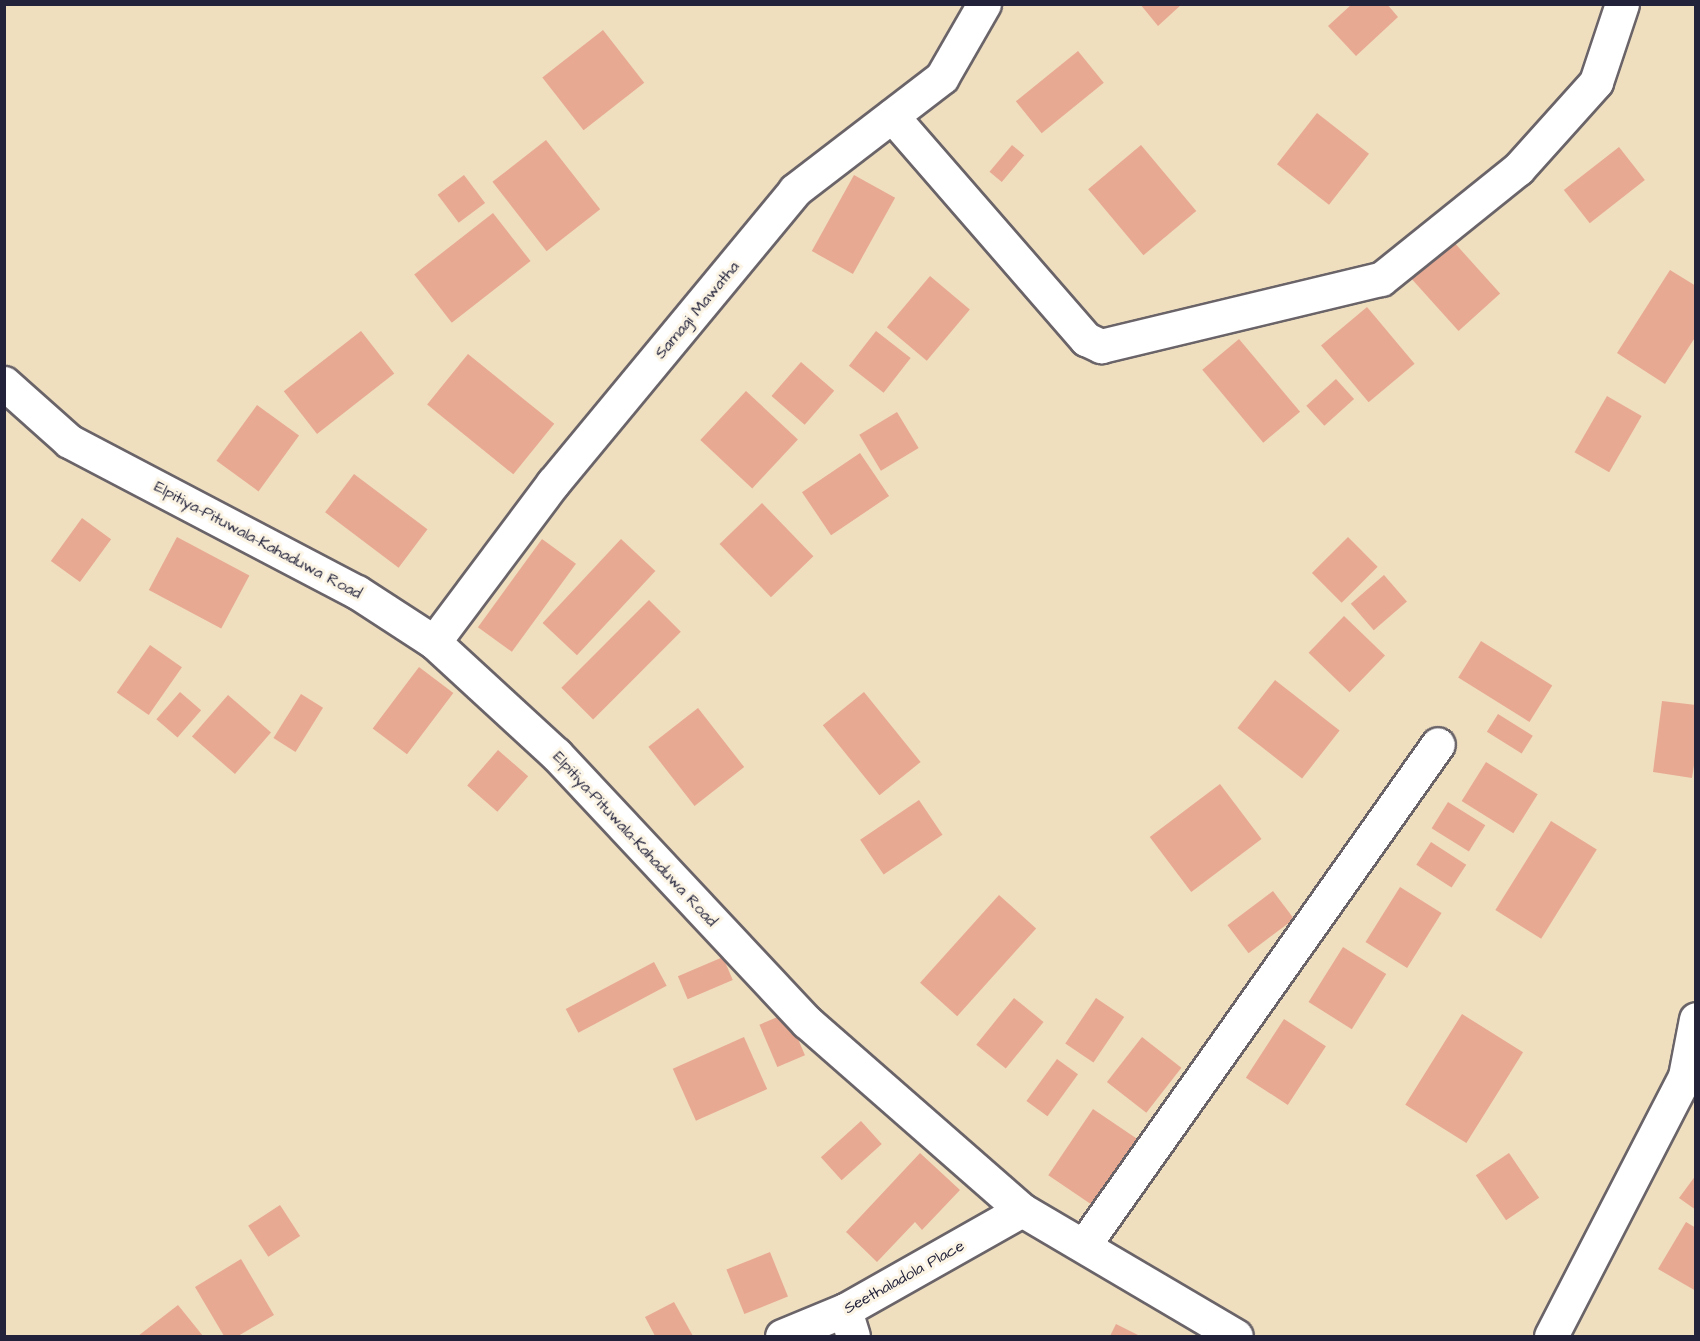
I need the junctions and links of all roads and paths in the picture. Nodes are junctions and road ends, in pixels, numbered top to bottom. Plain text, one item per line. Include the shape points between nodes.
1 (984, 4) edge
2 (1622, 4) edge
3 (892, 116) junction
4 (4, 383) edge
5 (434, 642) junction
6 (1438, 744) dead end
7 (1695, 1018) edge
8 (1022, 1210) junction
9 (1084, 1245) junction
10 (849, 1323) edge
11 (783, 1336) edge
12 (1236, 1336) edge
13 (1551, 1336) edge

1 - 3 street, Samagi Mawatha via 942,77
2 - 3 street via 1596,82 1518,169 1381,279 1101,346 1086,339
3 - 5 street, Samagi Mawatha via 795,190 553,483
4 - 5 street, Elpitiya-Pituwala-Kahaduwa Road via 69,441 357,592
5 - 8 street, Elpitiya-Pituwala-Kahaduwa Road via 556,754 807,1022
6 - 9 street
7 - 13 street via 1685,1076
8 - 9 street, Elpitiya-Pituwala-Kahaduwa Road
8 - 10 street, Seethaladola Place
9 - 12 street, Elpitiya-Pituwala-Kahaduwa Road
10 - 11 street, Seethaladola Place

